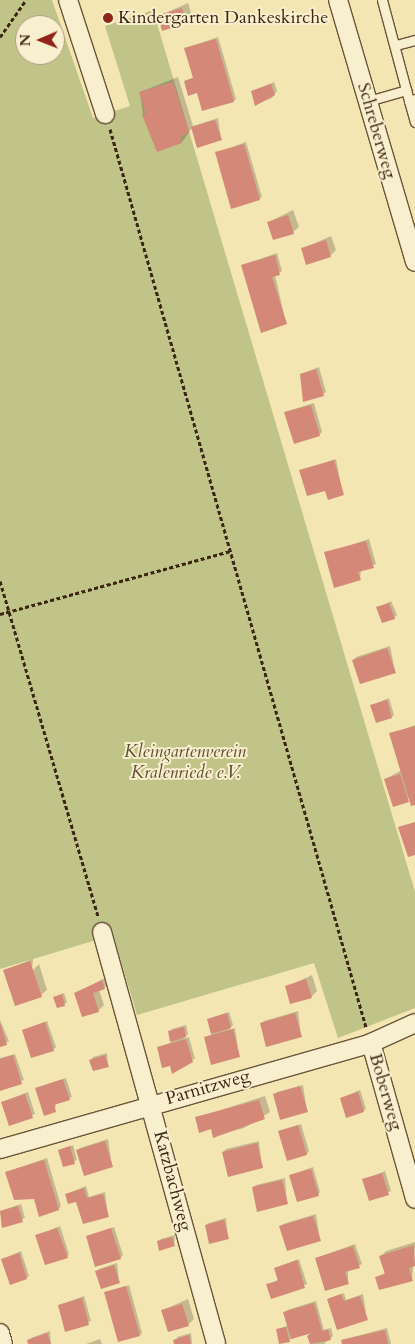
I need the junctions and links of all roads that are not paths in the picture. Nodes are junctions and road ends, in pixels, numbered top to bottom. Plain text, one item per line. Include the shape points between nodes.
1 (68, 0) edge
2 (338, 0) edge
3 (382, 0) edge
4 (415, 40) edge
5 (396, 45) junction
6 (406, 90) junction
7 (412, 100) edge
8 (368, 101) junction
9 (105, 114) road end
10 (415, 122) edge
11 (415, 262) edge
12 (102, 932) road end
13 (415, 1023) edge
14 (368, 1035) junction
15 (152, 1104) junction
16 (0, 1149) edge
17 (415, 1199) edge
18 (0, 1333) edge
19 (4, 1344) edge
20 (216, 1344) edge

1 - 9 street
2 - 8 street, Schreberweg
3 - 5 lane
4 - 5 lane
5 - 6 lane
6 - 7 lane
6 - 8 lane
7 - 10 lane
8 - 11 street, Schreberweg
12 - 15 street, Katzbachweg
13 - 14 street, Parnitzweg
14 - 15 street, Parnitzweg
14 - 17 street, Boberweg
15 - 16 street, Parnitzweg
15 - 20 street, Katzbachweg
18 - 19 street

